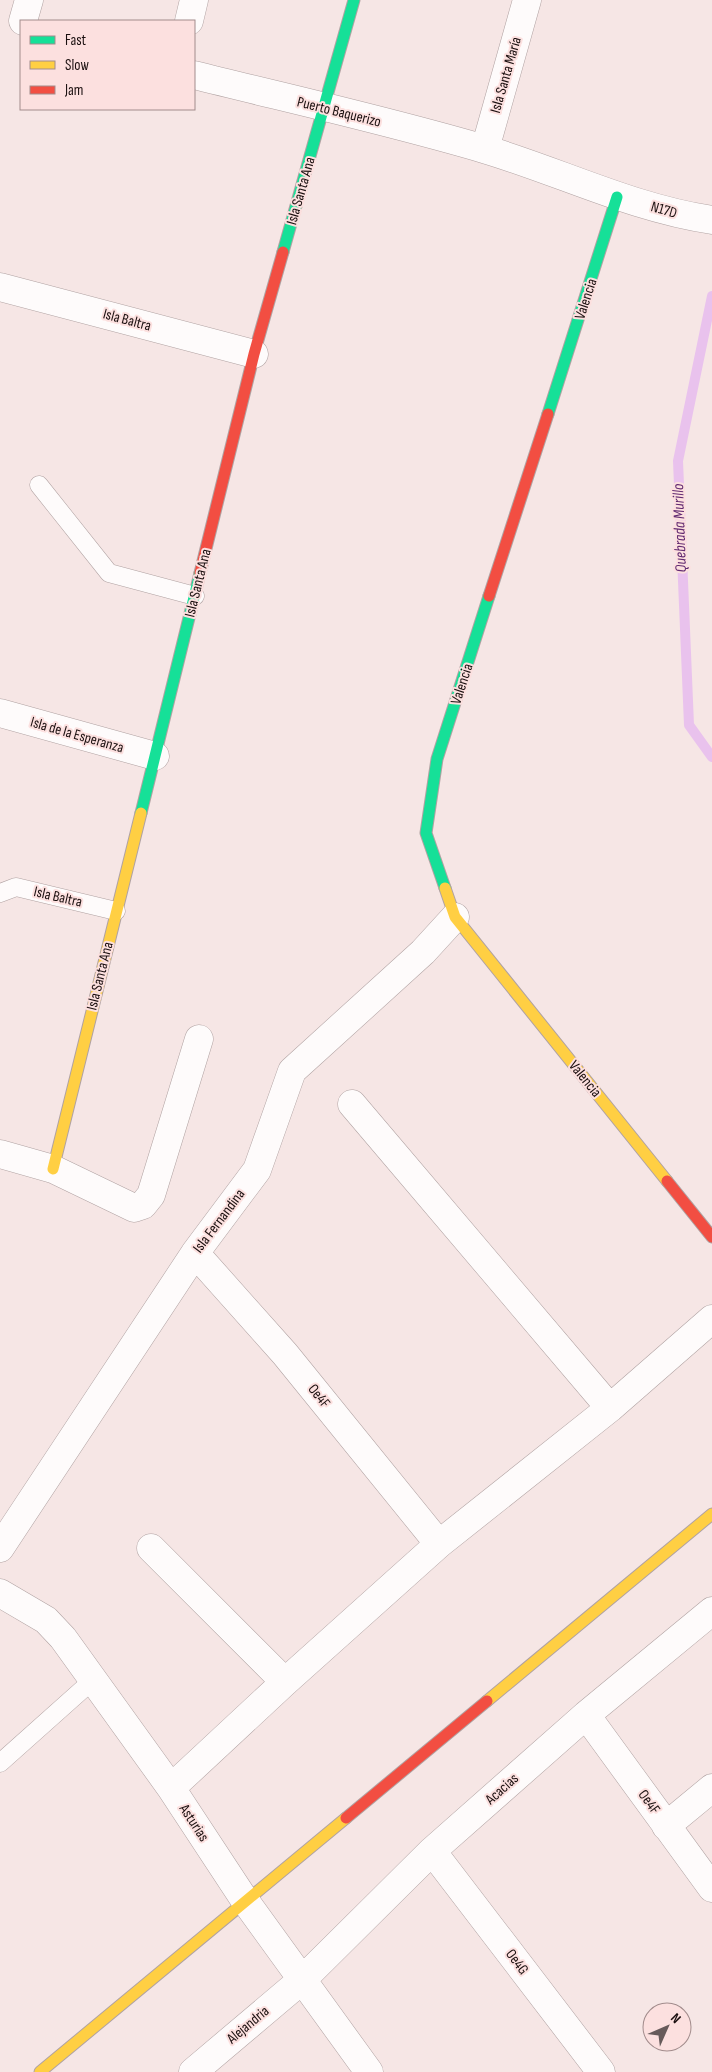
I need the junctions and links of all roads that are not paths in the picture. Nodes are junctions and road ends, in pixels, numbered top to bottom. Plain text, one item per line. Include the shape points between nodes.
1 (30, 0) edge
2 (194, 0) edge
3 (354, 0) edge
4 (528, 0) edge
5 (24, 20) edge
6 (189, 20) edge
7 (0, 22) edge
8 (20, 26) edge
9 (195, 75) edge
10 (324, 108) junction
11 (485, 149) junction
12 (617, 197) junction
13 (712, 220) edge
14 (0, 286) edge
15 (254, 354) junction
16 (39, 485) dead end
17 (195, 596) junction
18 (0, 713) edge
19 (155, 756) junction
20 (0, 893) edge
21 (116, 911) junction
22 (455, 917) junction
23 (199, 1039) dead end
24 (352, 1104) dead end
25 (0, 1154) edge
26 (53, 1169) junction
27 (712, 1237) edge
28 (195, 1253) junction
29 (712, 1319) edge
30 (610, 1408) junction
31 (712, 1514) edge
32 (439, 1544) junction
33 (0, 1548) edge
34 (151, 1548) dead end
35 (0, 1593) edge
36 (712, 1611) edge
37 (93, 1680) junction
38 (285, 1682) junction
39 (586, 1715) junction
40 (0, 1763) edge
41 (171, 1788) junction
42 (712, 1788) edge
43 (666, 1826) junction
44 (432, 1851) junction
45 (712, 1888) edge
46 (246, 1902) junction
47 (303, 1979) junction
48 (40, 2072) edge
49 (193, 2072) edge
50 (369, 2072) edge
51 (601, 2072) edge

1 - 5 street
2 - 6 street
3 - 10 street, Isla Santa Ana
4 - 11 street, Isla Santa María
7 - 8 street
9 - 10 street, Puerto Baquerizo
10 - 11 street, Puerto Baquerizo
10 - 15 street, Isla Santa Ana
11 - 12 street
12 - 13 street, N17D
12 - 22 street, Valencia via 438,759 426,833
14 - 15 street, Isla Baltra
15 - 17 street, Isla Santa Ana
16 - 17 lane via 109,573
17 - 19 street, Isla Santa Ana
18 - 19 street, Isla de la Esperanza
19 - 21 street, Isla Santa Ana
20 - 21 lane, Isla Baltra via 16,887
21 - 26 street, Isla Santa Ana
22 - 27 street, Valencia
22 - 28 street, Isla Fernandina via 423,952 292,1071 257,1170
23 - 26 street via 151,1196 143,1205 134,1208
24 - 30 street
25 - 26 street
28 - 32 street, Oe4F via 285,1354
28 - 33 street, Isla Fernandina
29 - 30 street
30 - 32 street
31 - 46 street
32 - 38 street
34 - 38 street
35 - 37 street, Asturias via 46,1620 64,1638
36 - 39 street, Acacias
37 - 40 lane
37 - 41 street, Asturias
38 - 41 street
39 - 43 street, Oe4F
39 - 44 street, Acacias
41 - 46 street, Asturias
42 - 43 street
43 - 45 street, Oe4F
44 - 47 street, Acacias
44 - 51 street, Oe4G
46 - 47 street, Asturias
46 - 48 street
47 - 49 street, Alejandria
47 - 50 street, Asturias

